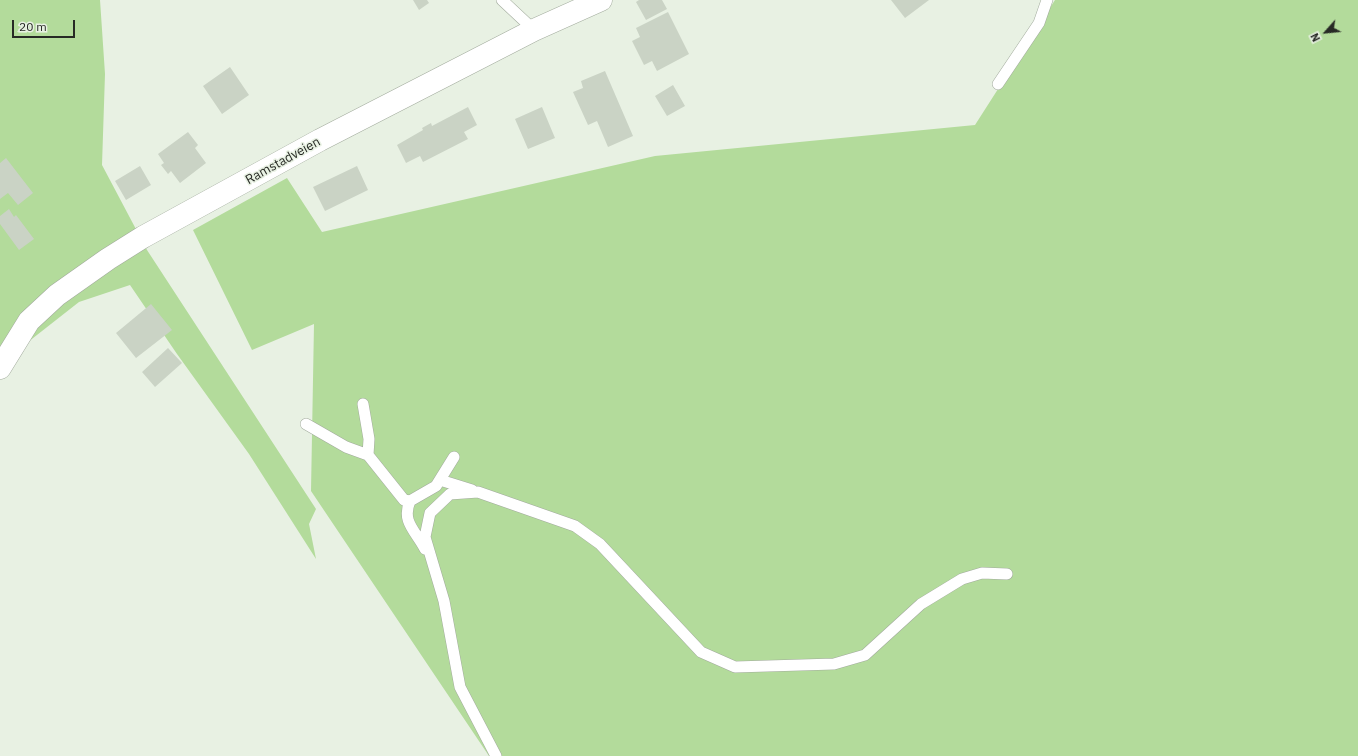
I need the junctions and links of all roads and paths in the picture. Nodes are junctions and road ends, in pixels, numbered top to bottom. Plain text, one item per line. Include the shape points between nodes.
1 (502, 0) edge
2 (601, 0) edge
3 (1047, 0) edge
4 (534, 30) junction
5 (998, 84) dead end
6 (0, 368) edge
7 (363, 404) dead end
8 (306, 424) dead end
9 (368, 455) junction
10 (454, 457) dead end
11 (440, 480) junction
12 (478, 492) junction
13 (410, 501) junction
14 (436, 573) junction
15 (1006, 574) dead end
16 (496, 756) edge

1 - 4 lane
2 - 4 street, Ramstadveien
3 - 5 lane via 1039,23
4 - 6 street, Ramstadveien via 320,140 143,237 108,259 57,295 29,320
7 - 9 lane via 369,439
8 - 9 lane via 346,447
9 - 13 lane via 404,500
10 - 11 lane
11 - 12 lane
11 - 13 lane via 436,486
12 - 14 lane via 450,494 430,513 425,537
12 - 15 lane via 575,526 600,544 701,652 735,667 834,664 865,655 921,604 962,579 982,573
13 - 14 lane via 406,511 410,525
14 - 16 lane via 444,601 460,687

